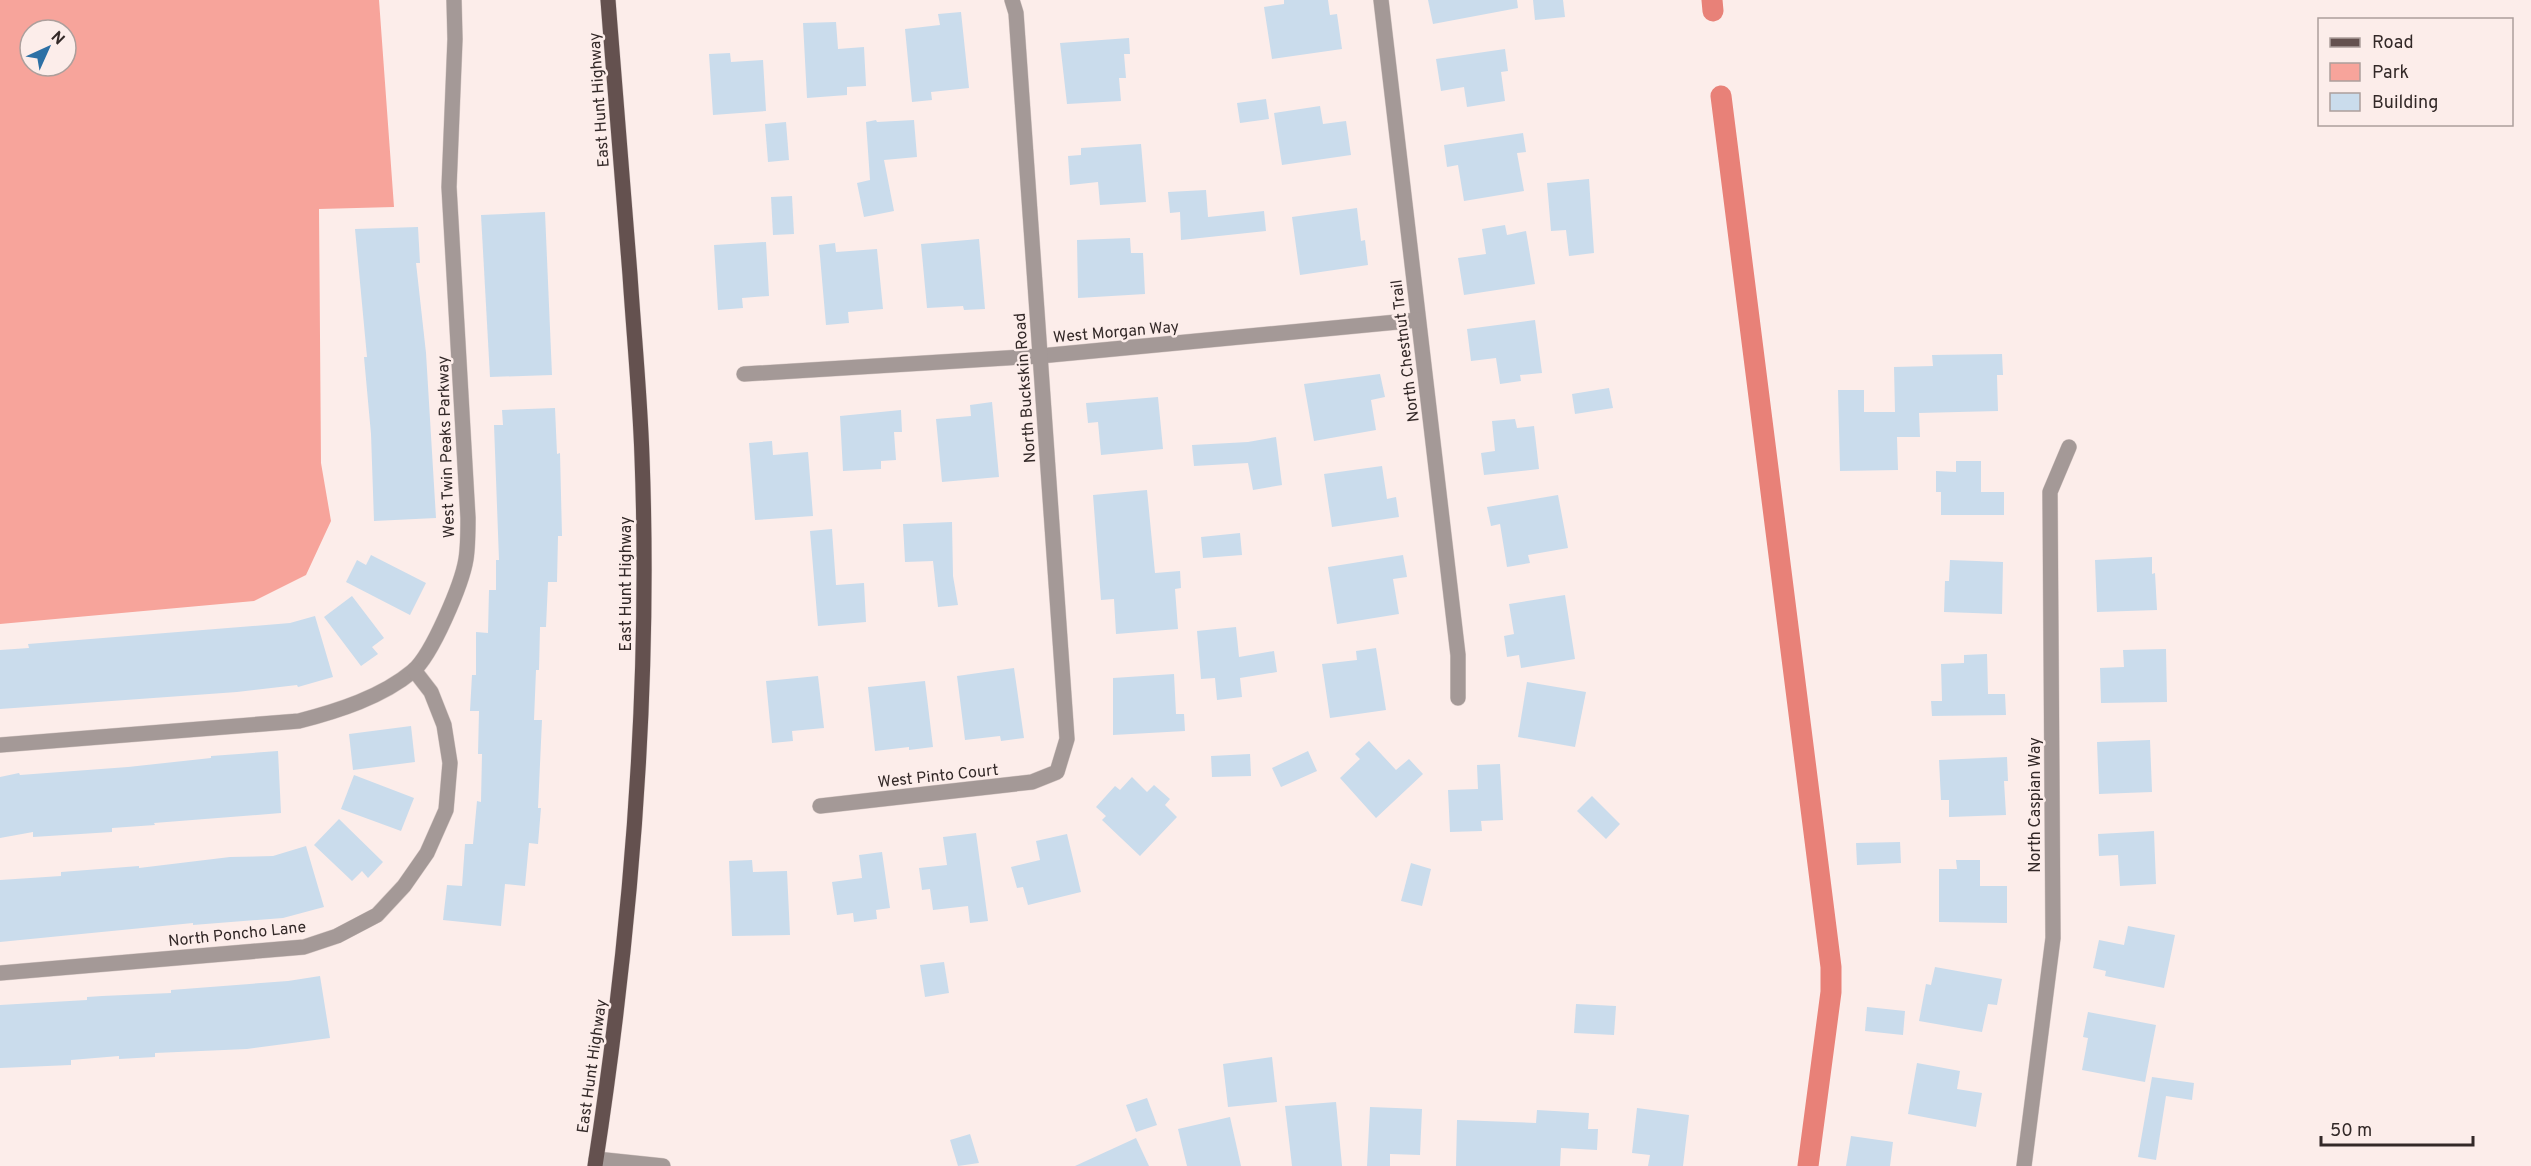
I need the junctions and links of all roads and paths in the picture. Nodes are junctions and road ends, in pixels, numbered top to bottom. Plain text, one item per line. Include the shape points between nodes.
1 (454, 0) edge
2 (608, 0) edge
3 (1012, 0) edge
4 (1381, 0) edge
5 (1418, 320) junction
6 (1040, 356) junction
7 (744, 374) dead end
8 (2069, 447) dead end
9 (414, 670) junction
10 (1458, 698) dead end
11 (0, 745) edge
12 (1057, 772) joint
13 (820, 806) dead end
14 (0, 972) edge
15 (595, 1162) edge
16 (663, 1166) edge
17 (2024, 1166) edge

1 - 9 street, West Twin Peaks Parkway via 449,188 468,518 466,561 440,631
2 - 15 main road, East Hunt Highway via 642,456 644,568 639,750 629,887 616,1022
3 - 6 street, North Buckskin Road
4 - 5 street, North Chestnut Trail
5 - 6 street, West Morgan Way
5 - 10 street, North Chestnut Trail via 1458,655
6 - 7 street, West Morgan Way
6 - 12 street, North Buckskin Road via 1067,739
8 - 17 street, North Caspian Way via 2050,492 2053,938
9 - 11 street, West Twin Peaks Parkway via 375,695 299,721
9 - 14 street, North Poncho Lane via 431,692 444,725 450,763 446,810 427,853 404,886 376,915 337,936 304,947
12 - 13 street, West Pinto Court via 1032,782
15 - 16 street

